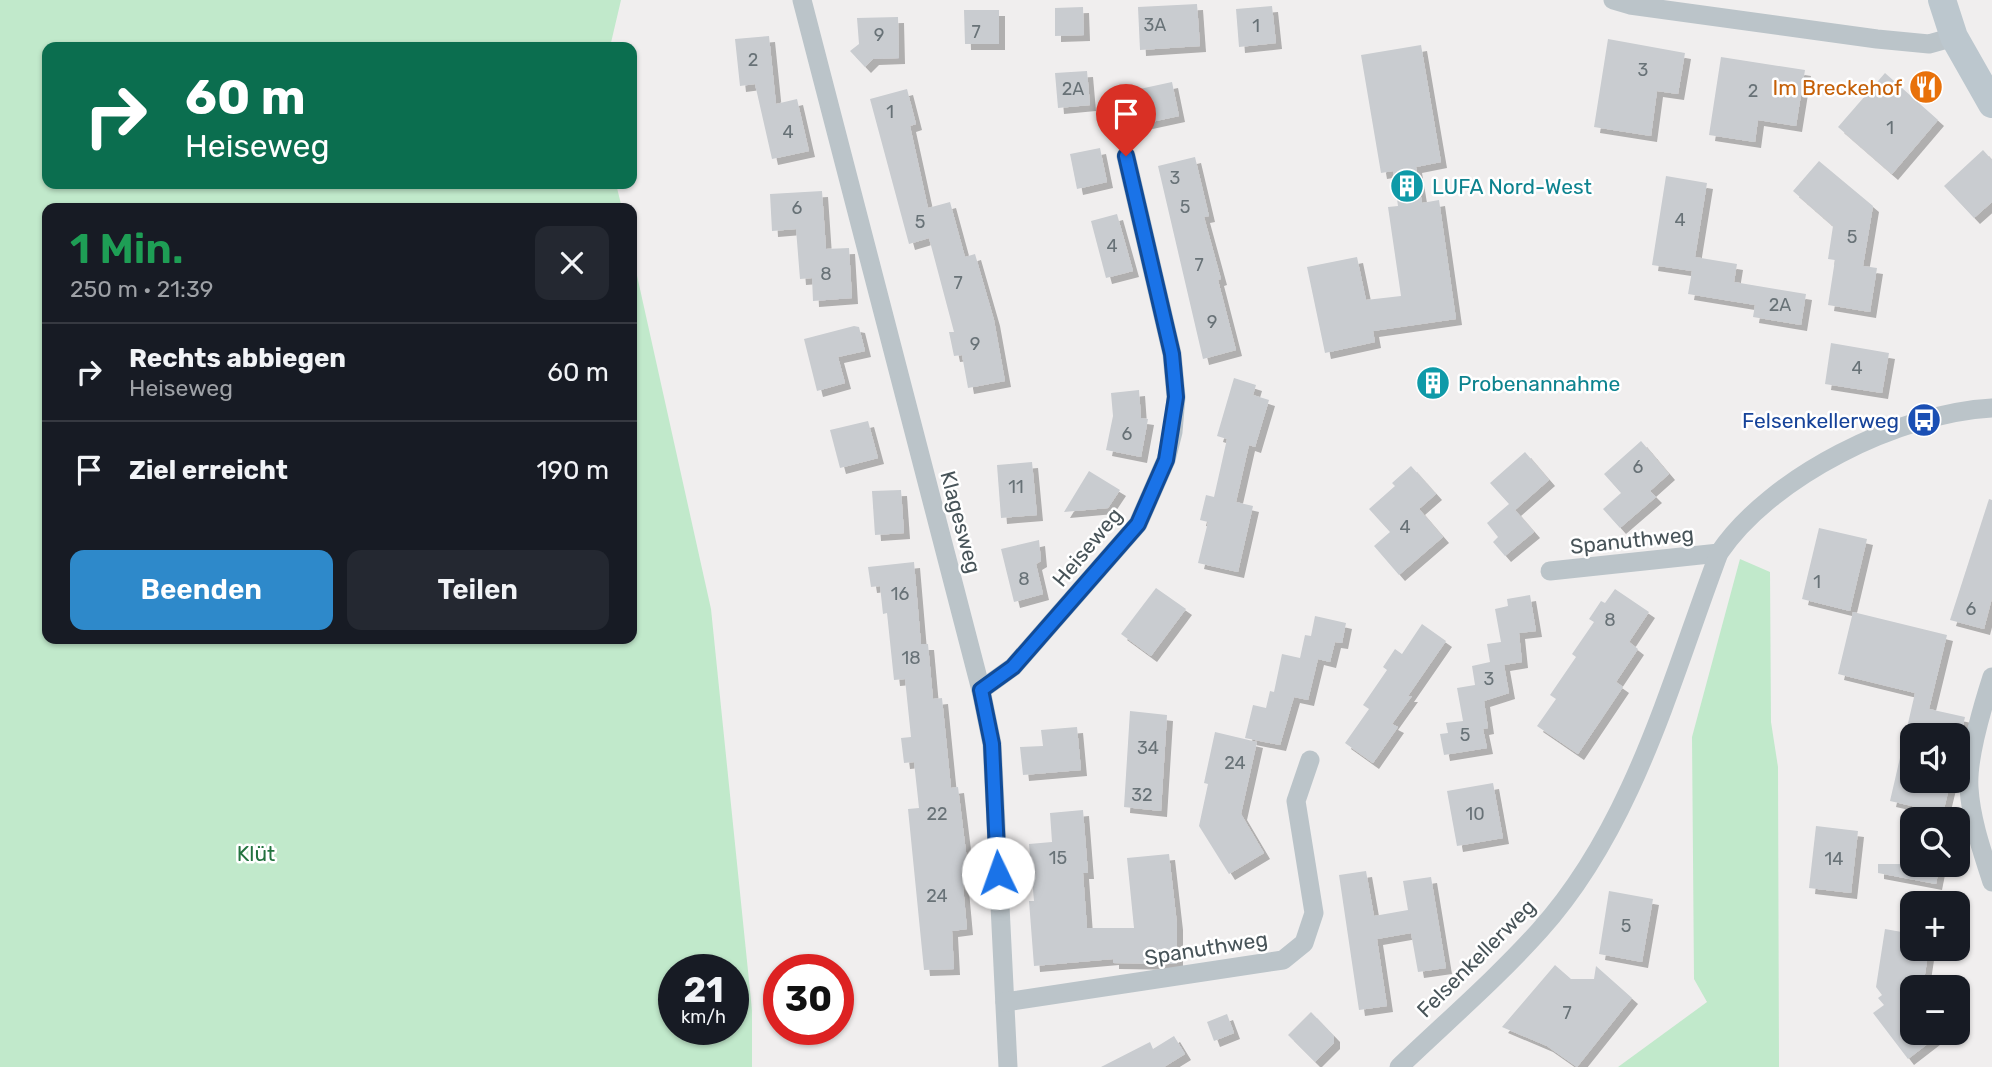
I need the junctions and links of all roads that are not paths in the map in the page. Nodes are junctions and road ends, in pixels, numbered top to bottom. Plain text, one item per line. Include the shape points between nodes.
1 (802, 0) edge
2 (1614, 0) edge
3 (1942, 0) edge
4 (1954, 37) junction
5 (1992, 104) edge
6 (1126, 156) dead end
7 (1992, 408) edge
8 (1718, 553) junction
9 (1550, 571) dead end
10 (1992, 677) edge
11 (981, 690) junction
12 (1310, 760) dead end
13 (1992, 882) edge
14 (1005, 1002) junction
15 (1008, 1067) edge
16 (1399, 1067) edge

1 - 11 street, Klagesweg
2 - 4 street via 1877,39 1929,44
3 - 4 main road
4 - 5 main road
6 - 11 street, Heiseweg via 1172,354 1176,397 1166,460 1138,524 1013,667
7 - 8 street, Felsenkellerweg via 1924,419 1868,439 1756,509
8 - 9 street, Spanuthweg
8 - 16 street, Felsenkellerweg via 1657,731 1600,844 1541,930
10 - 13 street via 1969,785 1974,825
11 - 14 street, Klagesweg via 992,744
12 - 14 street, Spanuthweg via 1296,801 1314,913 1304,943 1283,960
14 - 15 street, Klagesweg

